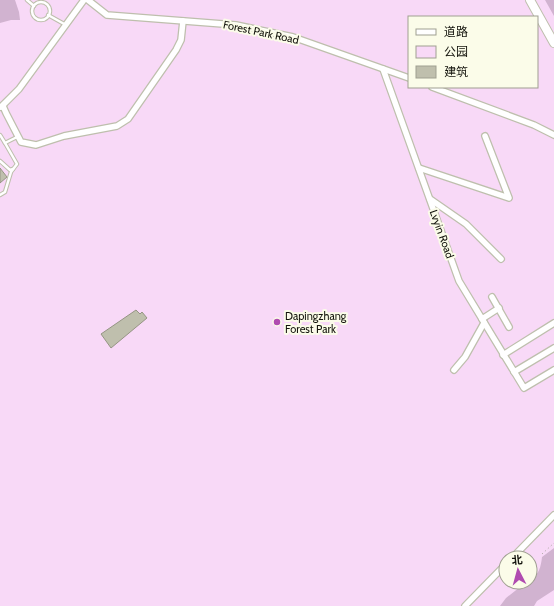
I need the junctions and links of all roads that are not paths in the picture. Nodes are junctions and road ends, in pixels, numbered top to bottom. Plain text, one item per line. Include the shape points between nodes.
1 (27, 0) edge
2 (84, 0) edge
3 (88, 0) edge
4 (530, 0) edge
5 (34, 6) junction
6 (48, 15) junction
7 (183, 21) junction
8 (66, 26) junction
9 (554, 43) edge
10 (383, 69) junction
11 (408, 78) edge
12 (435, 88) edge
13 (2, 107) edge
14 (0, 134) edge
15 (554, 135) edge
16 (18, 136) junction
17 (485, 136) dead end
18 (4, 143) junction
19 (0, 161) edge
20 (418, 168) junction
21 (13, 169) junction
22 (0, 195) edge
23 (430, 199) junction
24 (501, 259) dead end
25 (492, 297) dead end
26 (498, 308) junction
27 (483, 321) junction
28 (554, 323) edge
29 (509, 327) dead end
30 (554, 348) edge
31 (504, 355) junction
32 (454, 370) dead end
33 (554, 370) edge
34 (514, 372) junction
35 (554, 515) edge
36 (520, 550) edge
37 (498, 572) edge
38 (465, 606) edge

1 - 5 lane
2 - 8 street
3 - 7 street, Forest Park Road via 107,15
4 - 9 street
5 - 6 lane via 38,2 46,4 49,9
5 - 6 lane via 33,14 36,18 42,19
6 - 8 lane
7 - 10 street, Forest Park Road via 236,25 293,37
7 - 16 street via 181,40 176,50 128,119 117,126 64,136 36,145 21,142
8 - 13 street via 20,89
10 - 11 street, Forest Park Road
10 - 20 street, Lvyin Road
12 - 15 street
13 - 16 street
14 - 18 lane
16 - 18 lane
17 - 20 street via 509,198
18 - 21 lane via 17,164
19 - 21 lane via 10,170
20 - 23 street, Lvyin Road
21 - 22 lane via 5,192
23 - 24 street via 466,224
23 - 27 street, Lvyin Road via 459,281
25 - 26 street
26 - 27 street
26 - 29 street
27 - 31 street, Lvyin Road
27 - 32 street via 465,356
28 - 31 street
30 - 34 street
31 - 34 street, Lvyin Road
33 - 34 street, Lvyin Road via 524,388
35 - 36 street
37 - 38 street

